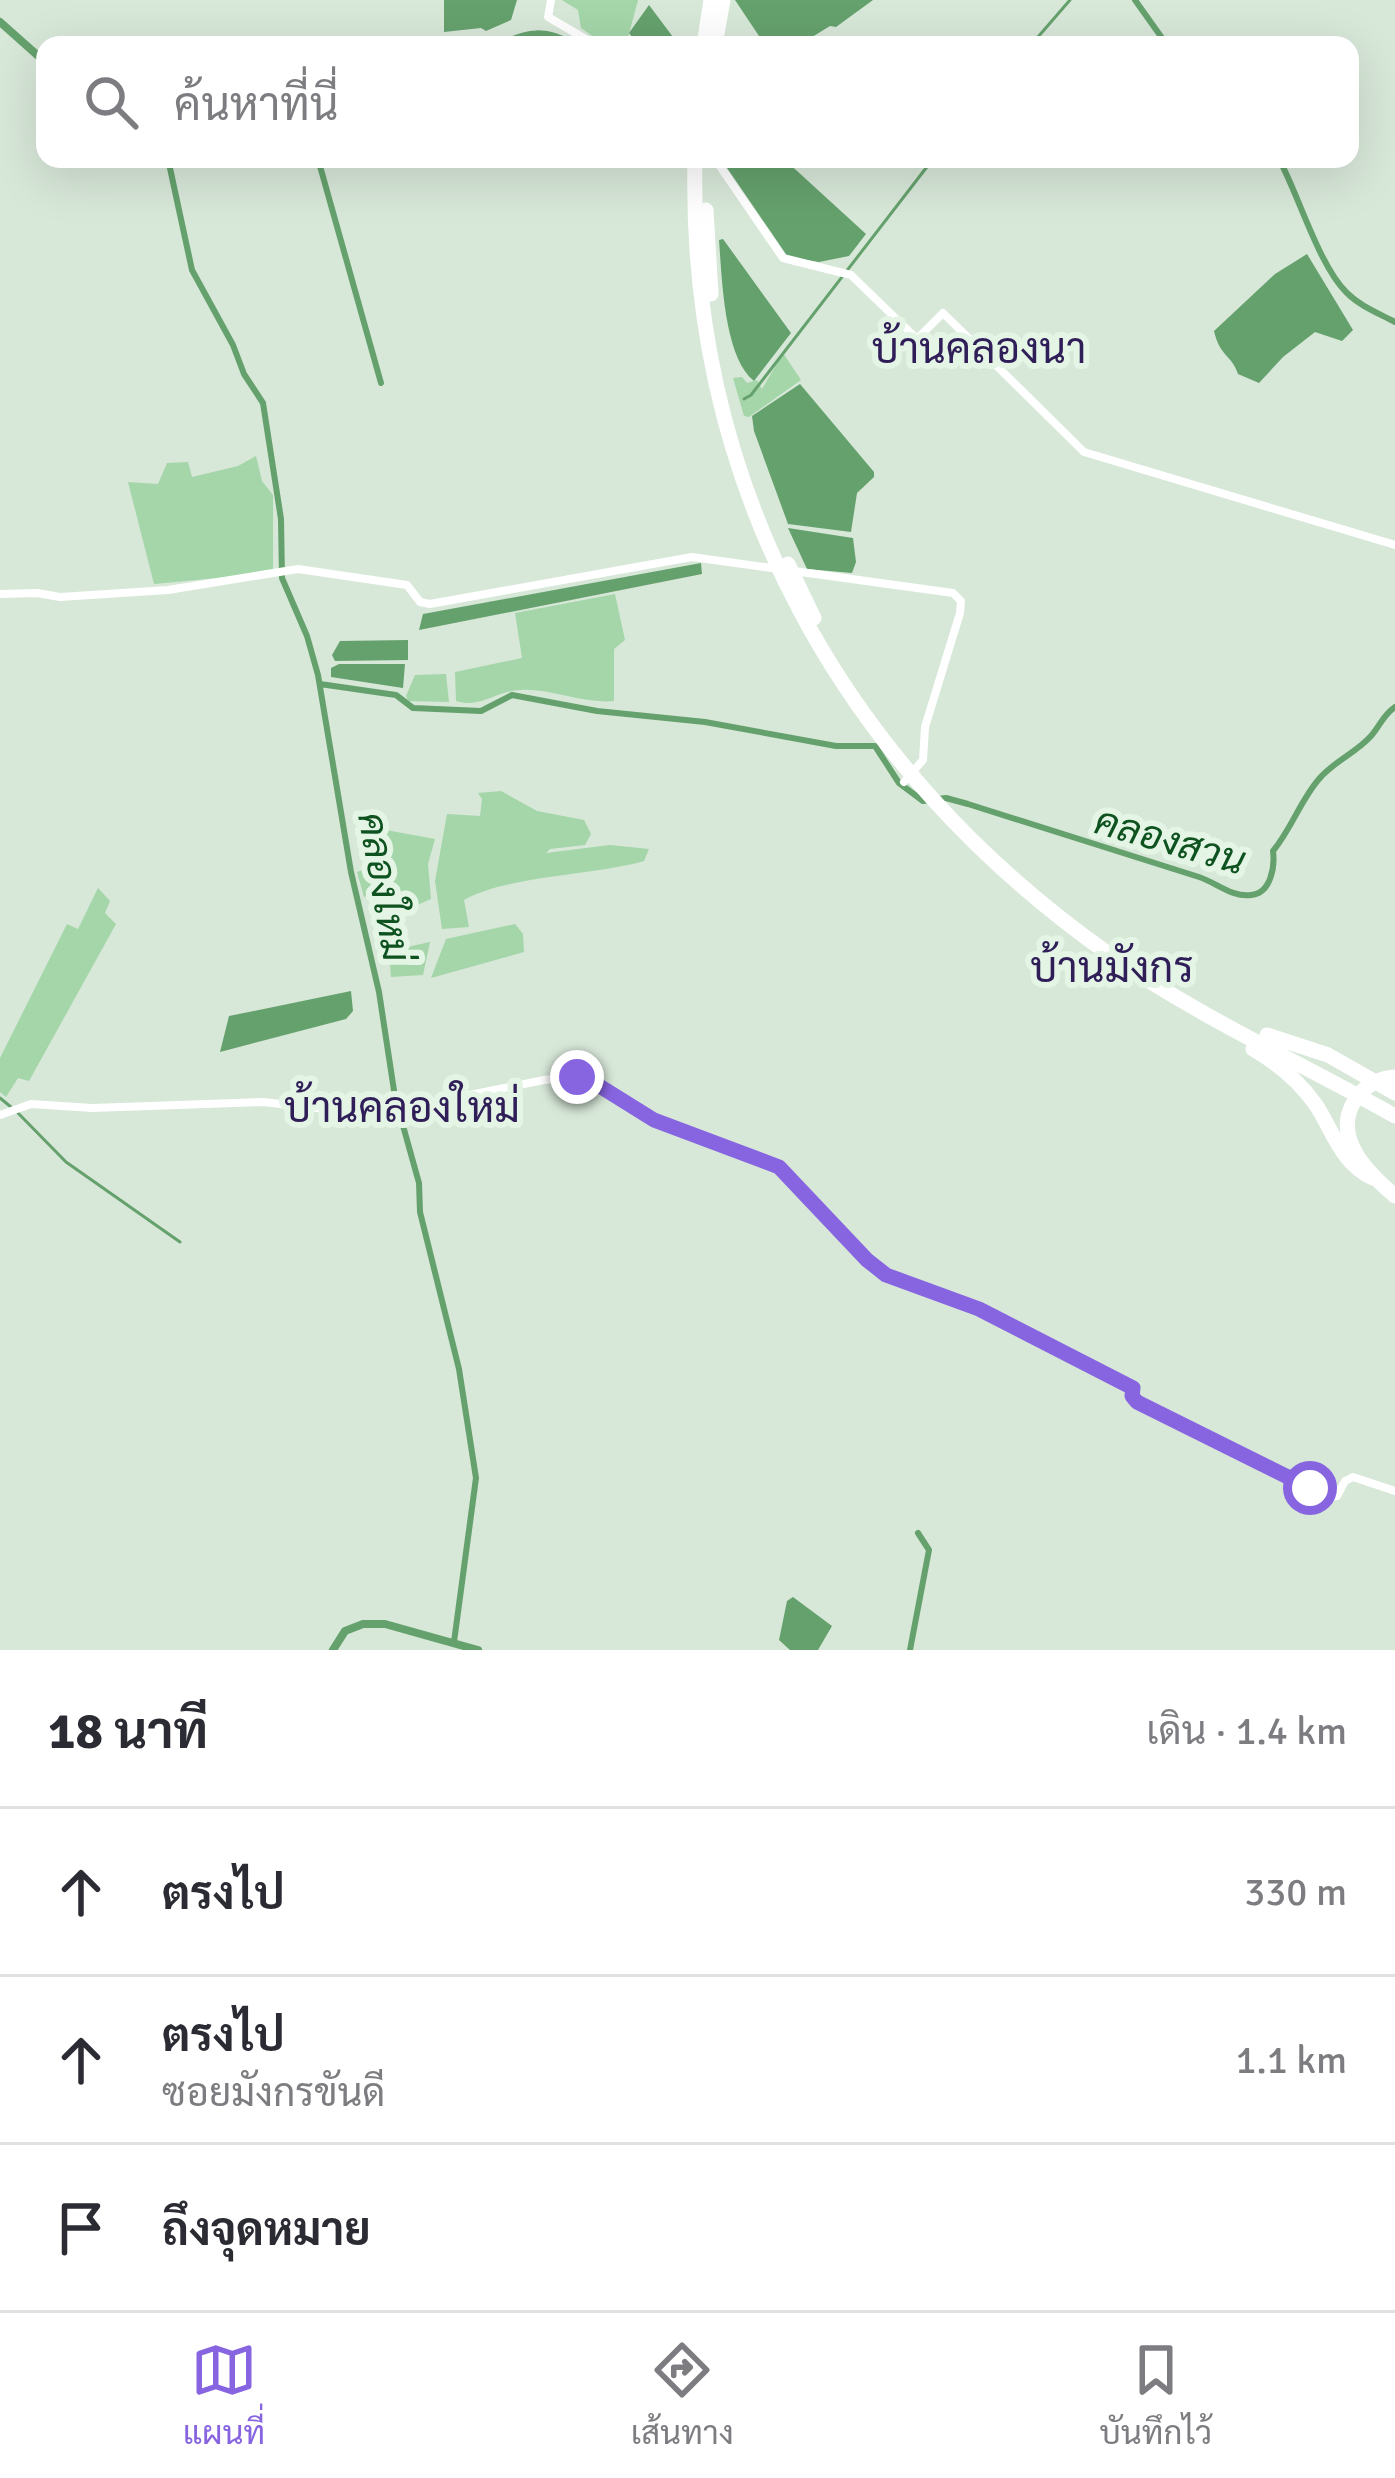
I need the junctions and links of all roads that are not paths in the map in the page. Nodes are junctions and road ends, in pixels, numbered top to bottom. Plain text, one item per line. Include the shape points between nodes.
1 (551, 0) edge
2 (711, 0) edge
3 (723, 0) edge
4 (581, 36) edge
5 (705, 36) edge
6 (717, 36) edge
7 (695, 168) edge
8 (705, 168) edge
9 (721, 168) edge
10 (1395, 545) edge
11 (0, 594) edge
12 (904, 782) dead end
13 (1166, 991) junction
14 (1267, 1035) junction
15 (1395, 1077) edge
16 (1395, 1094) edge
17 (1395, 1106) edge
18 (0, 1115) edge
19 (1395, 1116) edge
20 (1373, 1178) junction
21 (1395, 1196) edge
22 (1395, 1491) edge

1 - 4 street via 548,16
2 - 5 highway
3 - 6 highway
7 - 13 highway via 702,297 725,414 761,527 809,629 878,735 950,820 1056,915
8 - 14 highway via 712,298 742,444 771,526 842,665 932,788 1031,884 1120,951
9 - 10 street via 783,258 851,275 917,340 943,314 1084,452
11 - 12 street via 118,594 305,569 407,585 434,604 701,556 958,595 960,614 922,760
13 - 19 highway
13 - 20 highway via 1284,1068 1349,1159
14 - 16 highway via 1336,1059
14 - 17 highway
15 - 20 highway via 1364,1089 1347,1116 1346,1134
18 - 22 street via 265,1102 398,1110 585,1078 654,1120 779,1167 878,1270 1035,1336 1133,1388 1137,1402 1327,1497 1353,1477
20 - 21 highway

